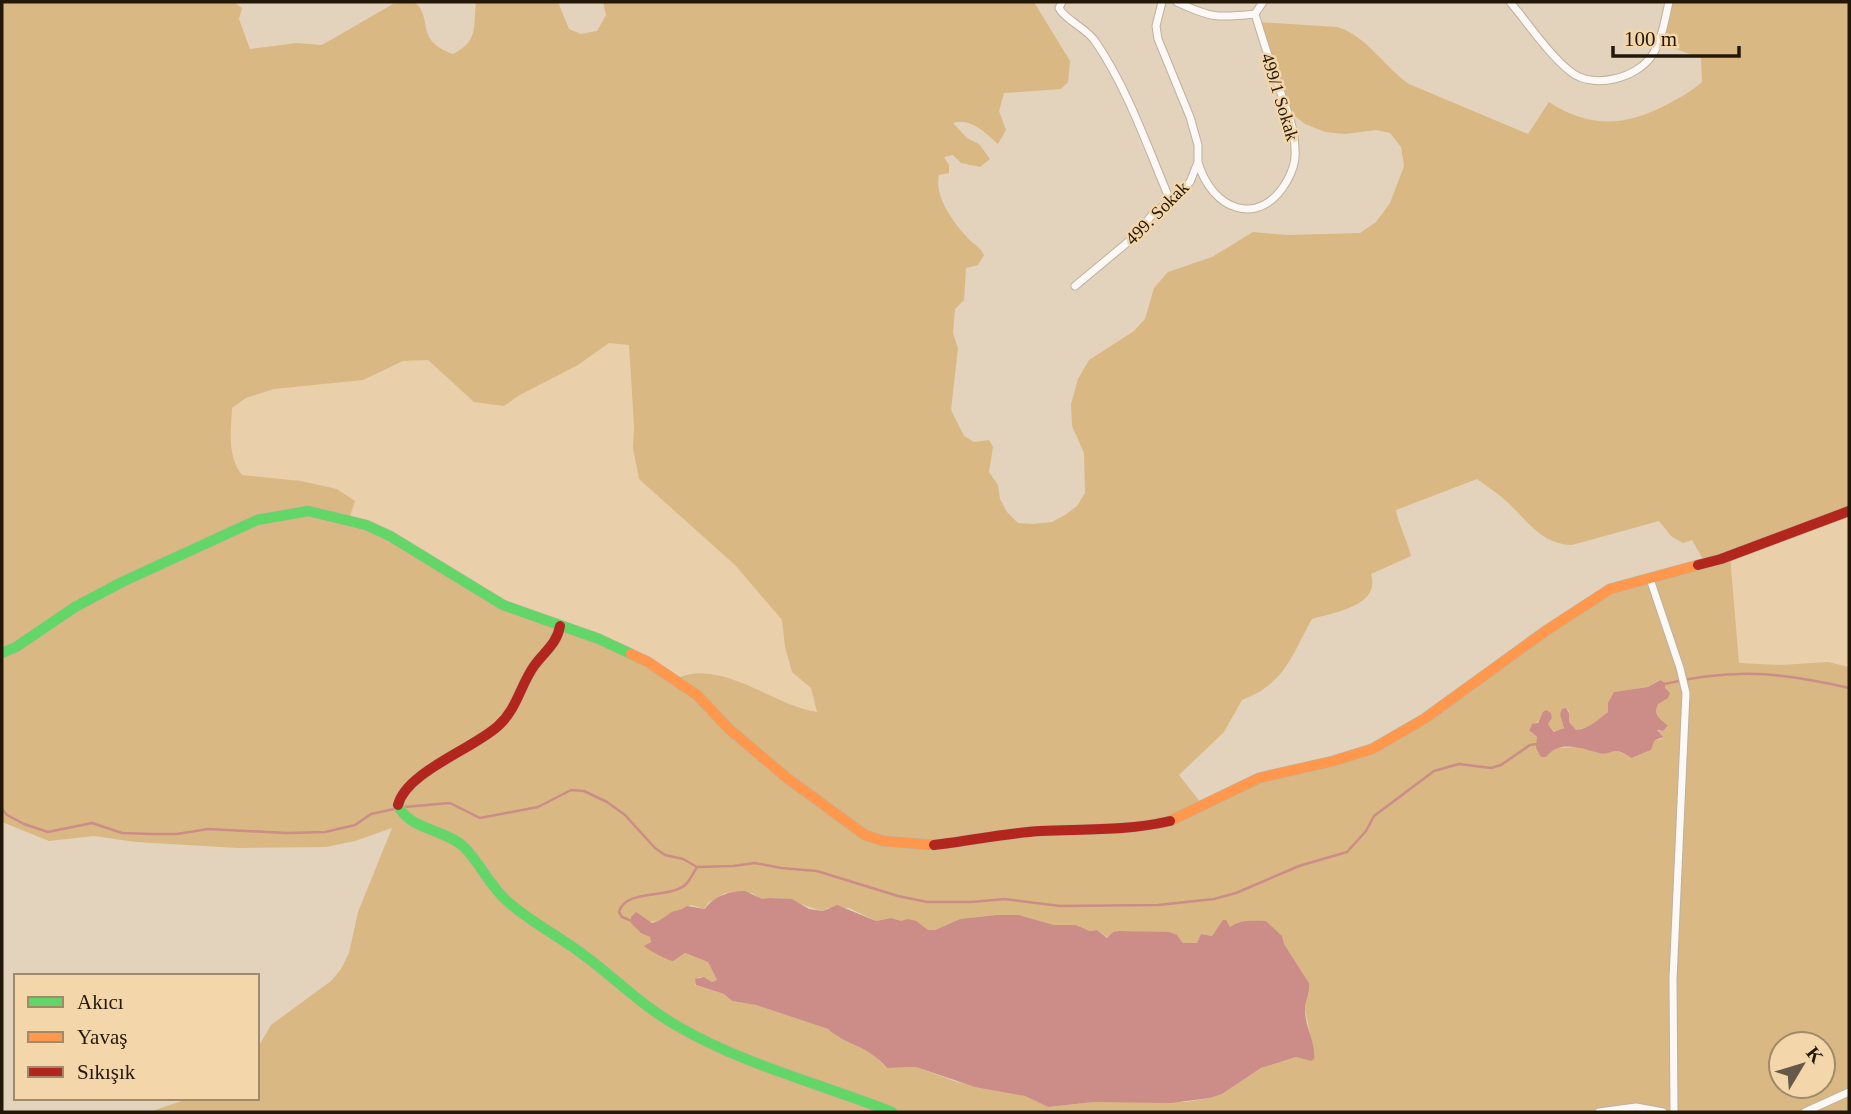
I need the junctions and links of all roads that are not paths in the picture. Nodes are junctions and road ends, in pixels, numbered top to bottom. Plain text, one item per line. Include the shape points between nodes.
1 (1062, 2) edge
2 (1162, 2) edge
3 (1177, 2) edge
4 (1263, 2) edge
5 (1510, 2) edge
6 (1669, 2) edge
7 (1255, 15) junction
8 (1198, 162) junction
9 (1170, 200) junction
10 (1075, 286) dead end
11 (1849, 511) edge
12 (1650, 579) junction
13 (560, 626) junction
14 (2, 653) edge
15 (1849, 1092) edge
16 (892, 1112) edge
17 (1598, 1112) edge
18 (1663, 1112) edge
19 (1674, 1112) edge
20 (1805, 1112) edge

1 - 9 street via 1062,13 1088,33 1122,86
2 - 8 street, 499. Sokak via 1158,39 1190,117
3 - 7 street via 1209,16
4 - 7 street
5 - 6 street via 1572,73 1606,82 1647,63 1658,43
7 - 8 street, 499/1 Sokak via 1292,130 1296,151 1291,172 1270,202 1236,209 1210,187
8 - 9 street, 499. Sokak via 1190,182
9 - 10 street, 499. Sokak
11 - 12 street via 1721,559
12 - 13 street via 1610,589 1587,602 1423,719 1372,749 1259,778 1173,820 1143,827 1039,831 930,846 865,835 787,778 676,680 622,649
12 - 19 street via 1686,693 1673,979
13 - 14 street via 503,605 366,525 308,511 257,520 189,550 75,607
13 - 16 street via 559,637 536,663 505,721 417,780 401,794 398,807 410,822 455,839 514,907 678,1026 754,1063
15 - 20 street
17 - 18 street via 1636,1107

